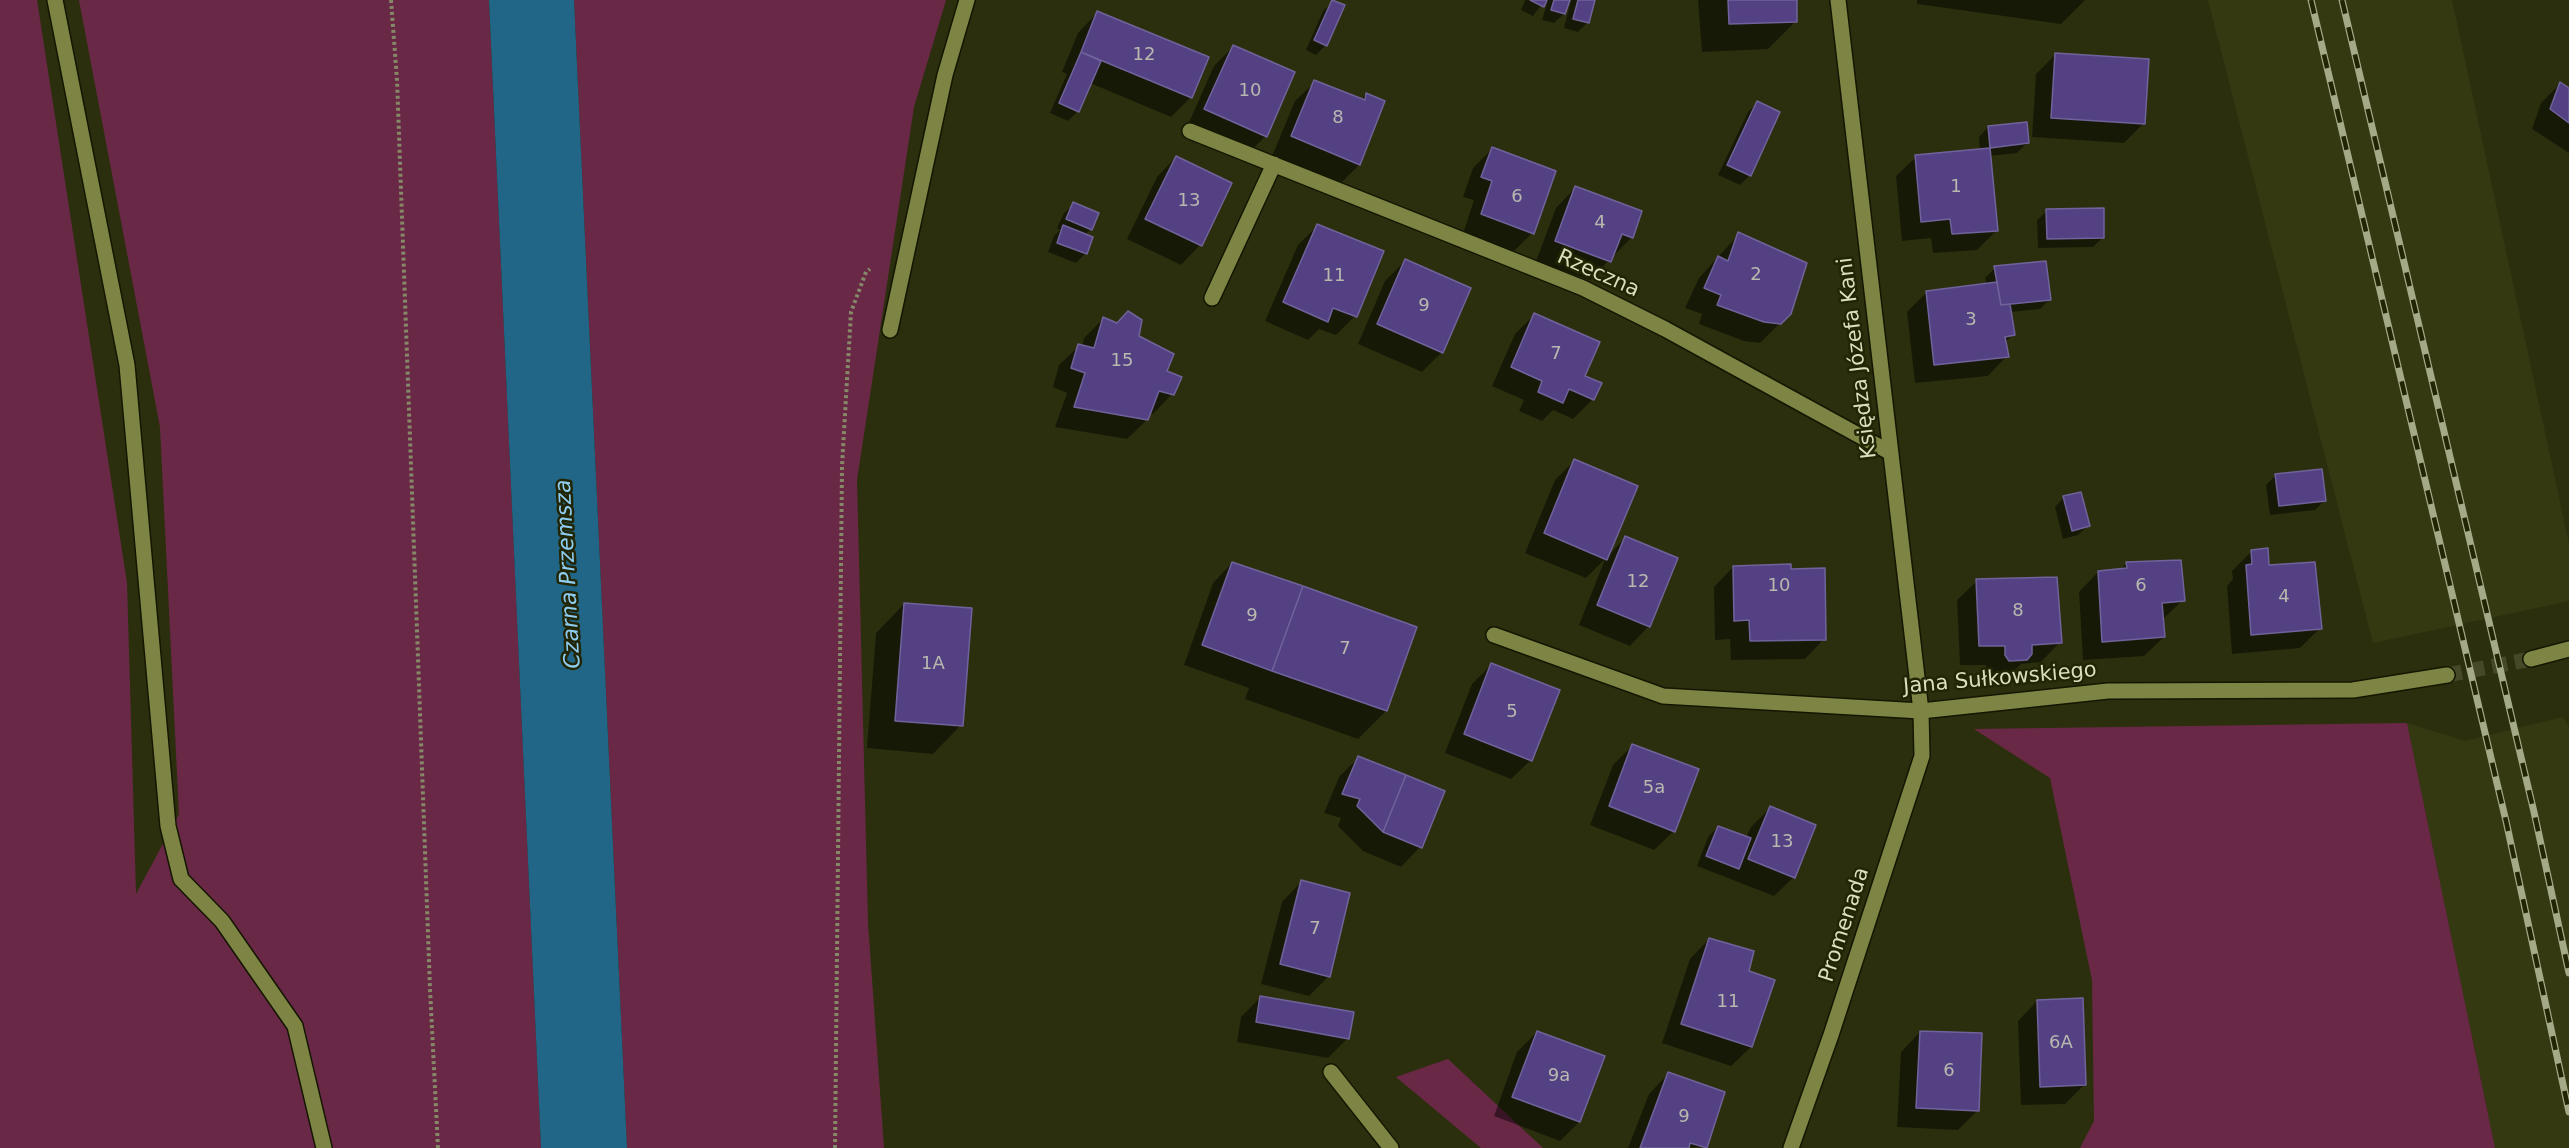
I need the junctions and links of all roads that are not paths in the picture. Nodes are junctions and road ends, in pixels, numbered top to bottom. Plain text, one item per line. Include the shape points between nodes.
1 (56, 0) edge
2 (967, 0) edge
3 (1838, 0) edge
4 (1190, 131) dead end
5 (1274, 164) junction
6 (1212, 298) dead end
7 (890, 330) dead end
8 (1891, 453) junction
9 (1494, 635) dead end
10 (2569, 649) edge
11 (2530, 659) tunnel mouth
12 (2447, 675) tunnel mouth
13 (1921, 711) junction
14 (1331, 1072) dead end
15 (324, 1148) edge
16 (1391, 1148) edge
17 (1791, 1148) edge

1 - 15 street via 127,365 168,826 181,879 222,921 295,1026
2 - 7 street via 945,75
3 - 8 street, Księdza Józefa Kani
4 - 5 street, Rzeczna
5 - 6 street
5 - 8 street, Rzeczna via 1583,288 1676,334
8 - 13 street, Księdza Józefa Kani
9 - 13 street, Jana Sułkowskiego via 1663,696
10 - 11 street
12 - 13 street, Jana Sułkowskiego via 2353,690 2108,691
13 - 17 street, Promenada via 1922,756
14 - 16 street

